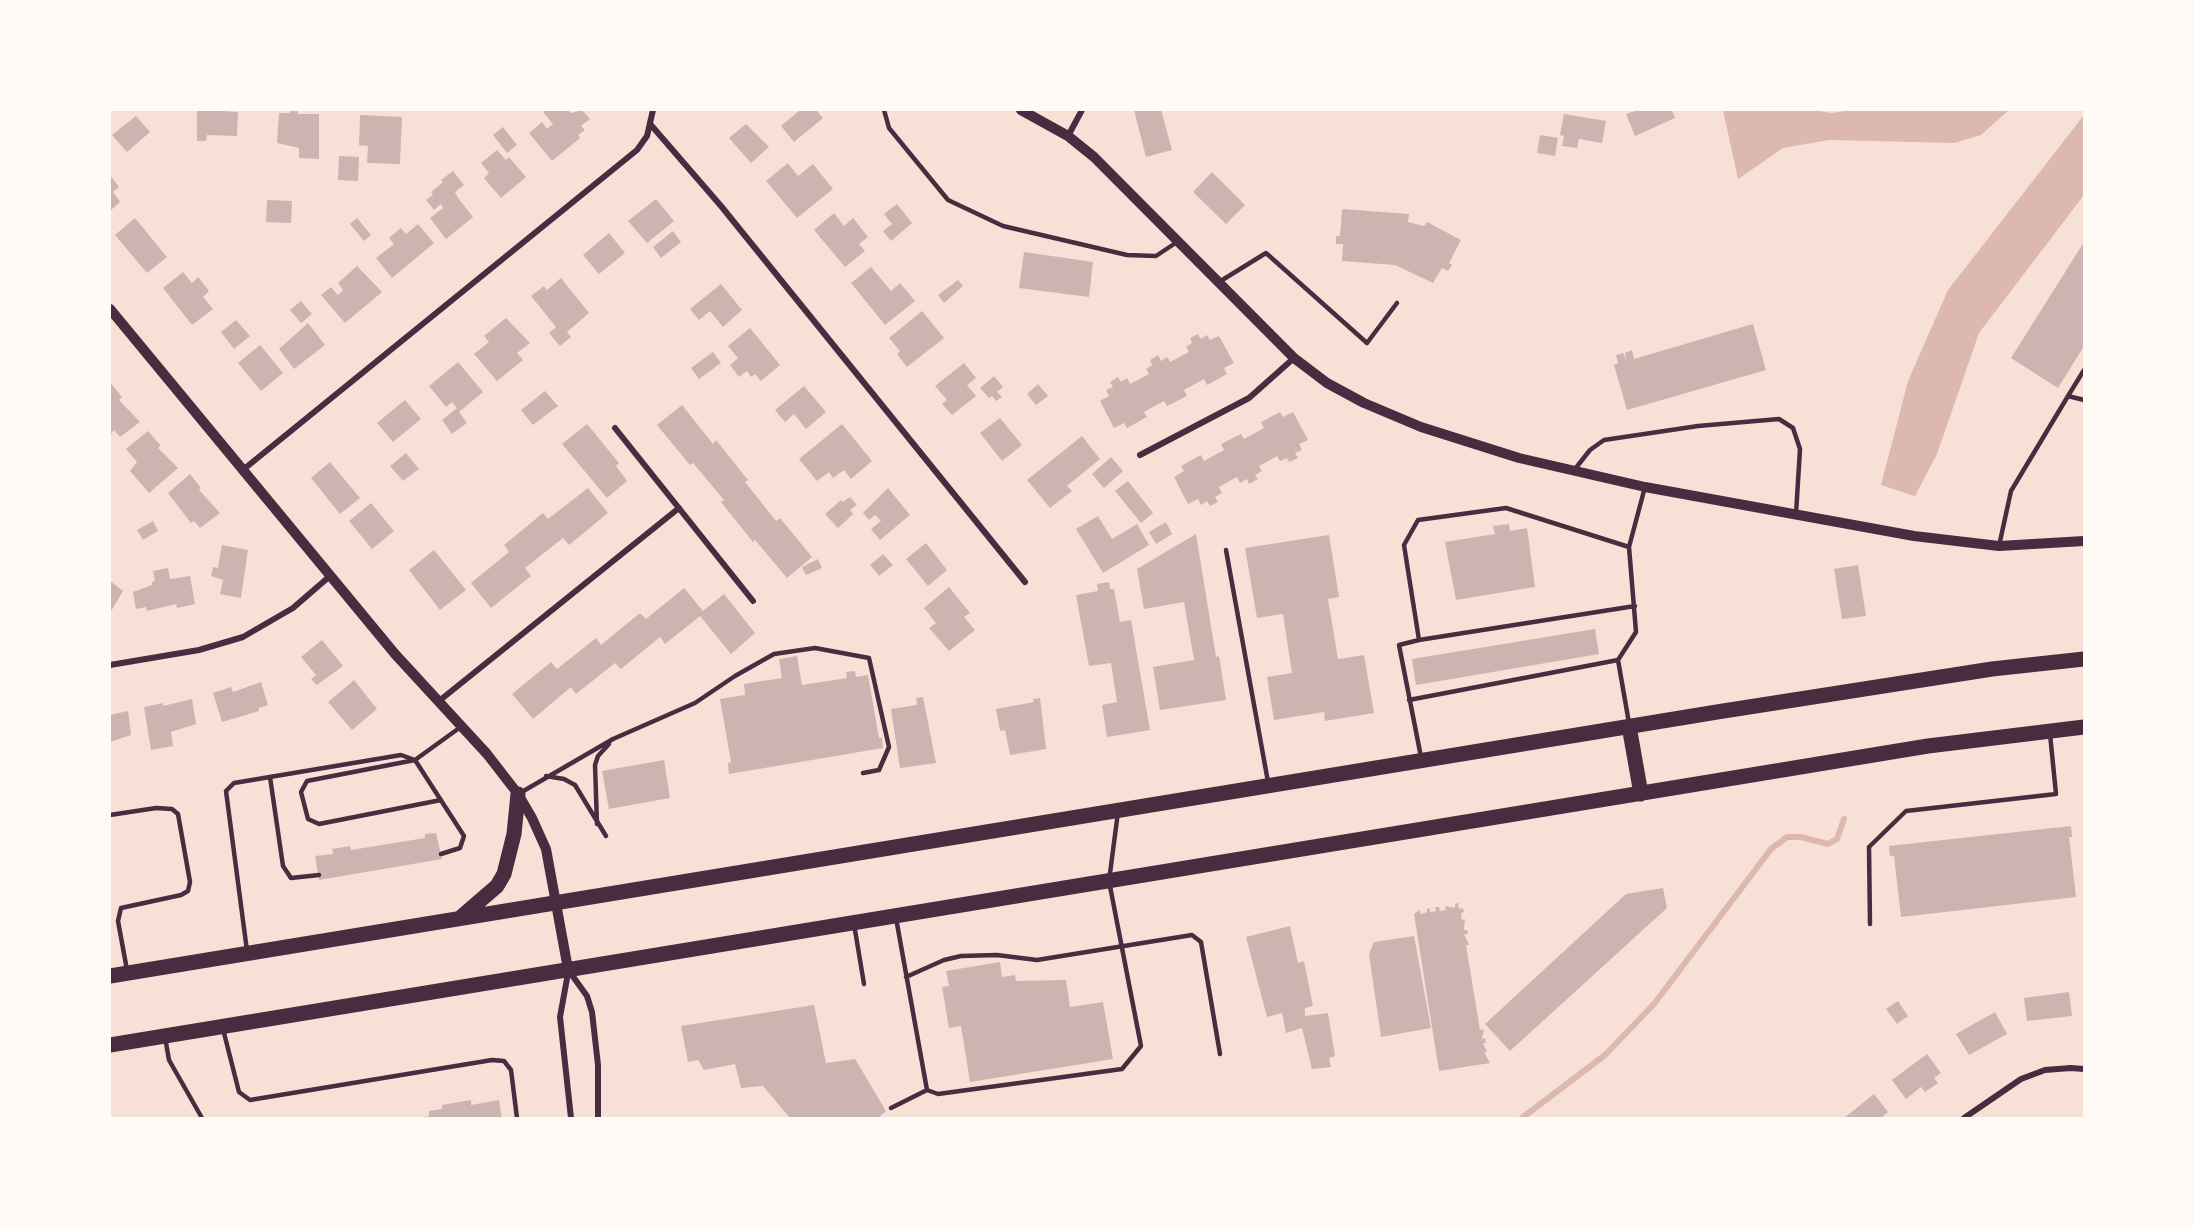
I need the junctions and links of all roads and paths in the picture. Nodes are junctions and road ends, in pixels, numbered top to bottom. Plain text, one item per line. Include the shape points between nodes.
1 (653, 110) edge
2 (884, 110) edge
3 (1021, 110) edge
4 (1082, 110) edge
5 (651, 124) junction
6 (1068, 136) junction
7 (1179, 241) junction
8 (1219, 282) junction
9 (1397, 303) dead end
10 (110, 309) edge
11 (1294, 358) junction
12 (2085, 370) edge
13 (2068, 396) junction
14 (2085, 400) edge
15 (615, 428) dead end
16 (1140, 455) dead end
17 (244, 469) junction
18 (1573, 471) junction
19 (1645, 488) junction
20 (679, 508) junction
21 (1796, 515) junction
22 (2085, 541) edge
23 (1999, 546) junction
24 (1629, 547) junction
25 (1226, 550) dead end
26 (330, 576) junction
27 (1025, 582) dead end
28 (753, 601) dead end
29 (1635, 606) junction
30 (1419, 640) junction
31 (2085, 659) edge
32 (1618, 660) junction
33 (110, 665) edge
34 (1409, 700) junction
35 (438, 701) junction
36 (462, 726) junction
37 (1629, 726) junction
38 (2085, 727) edge
39 (2049, 730) junction
40 (613, 739) junction
41 (414, 760) junction
42 (1422, 760) junction
43 (863, 772) dead end
44 (546, 776) junction
45 (270, 777) junction
46 (1268, 785) junction
47 (518, 794) junction
48 (1641, 794) junction
49 (441, 800) junction
50 (1118, 810) junction
51 (110, 815) edge
52 (597, 824) junction
53 (606, 836) dead end
54 (441, 854) dead end
55 (319, 875) dead end
56 (1109, 881) junction
57 (558, 902) junction
58 (896, 918) junction
59 (458, 919) junction
60 (854, 924) junction
61 (1870, 924) dead end
62 (1121, 946) junction
63 (247, 954) junction
64 (568, 969) junction
65 (128, 973) junction
66 (110, 976) edge
67 (906, 977) junction
68 (864, 984) dead end
69 (223, 1026) junction
70 (165, 1036) junction
71 (110, 1045) edge
72 (1220, 1054) dead end
73 (2085, 1070) edge
74 (927, 1090) junction
75 (891, 1108) dead end
76 (202, 1119) edge
77 (517, 1119) edge
78 (571, 1119) edge
79 (598, 1119) edge
80 (1964, 1119) edge

1 - 5 street
2 - 7 lane via 889,128 948,200 1003,226 1127,255 1156,256
3 - 6 street
4 - 6 street
5 - 17 street via 637,150
5 - 27 street
6 - 7 street
7 - 8 street
8 - 9 lane via 1266,254 1367,343
8 - 11 street
10 - 17 street
11 - 16 street via 1250,398
11 - 18 street via 1327,383 1421,427
12 - 13 lane
13 - 14 lane
13 - 23 lane via 2011,491
15 - 20 street
17 - 26 street
18 - 19 street
18 - 21 lane via 1604,440 1779,419 1792,428 1800,449
19 - 21 street
19 - 24 lane
20 - 28 street
20 - 35 street
21 - 23 street
22 - 23 street
24 - 29 lane
24 - 30 lane via 1506,508 1418,520 1404,545
25 - 46 lane
26 - 33 street via 293,608 243,637 199,650
26 - 35 street
29 - 30 lane
29 - 32 lane via 1636,632
30 - 34 lane via 1399,645
31 - 37 main road via 1972,672
32 - 34 lane
32 - 37 lane
34 - 42 lane
35 - 36 street
36 - 41 lane
36 - 47 street
37 - 42 main road
37 - 48 main road
38 - 39 main road
39 - 48 main road
39 - 61 lane via 2056,794 1906,811 1869,847
40 - 43 lane via 695,703 774,654 815,648 869,658 889,747 879,770
40 - 44 lane
40 - 52 lane via 595,765
41 - 45 lane via 401,754
41 - 49 lane
41 - 49 lane via 307,781 301,792 308,819 319,824
42 - 46 main road
44 - 47 lane
44 - 52 lane via 564,778 575,786
45 - 55 lane via 283,866 291,878
45 - 63 lane via 234,783 226,791
46 - 50 main road
47 - 57 street via 540,832
47 - 59 main road via 504,874 491,891
48 - 56 main road
49 - 54 lane via 464,836 460,848
50 - 56 lane
50 - 57 main road
51 - 65 lane via 156,808 178,814 190,882 188,891 181,895 121,908 118,921
52 - 53 lane
56 - 58 main road
56 - 62 lane
57 - 59 main road
57 - 64 street
58 - 60 main road
58 - 67 lane
59 - 63 main road
60 - 64 main road
60 - 68 lane
62 - 67 lane via 1037,960 961,956
62 - 72 lane via 1197,937
62 - 74 lane via 1141,1046 1122,1069 938,1094
63 - 65 main road
64 - 69 main road
64 - 78 street via 560,1017
64 - 79 street via 587,996 592,1012 598,1065
65 - 66 main road
67 - 74 lane
69 - 70 main road
69 - 77 lane via 239,1092 250,1100 492,1060 504,1061 511,1070
70 - 71 main road
70 - 76 lane via 169,1060
73 - 80 street via 2045,1070 2021,1079
74 - 75 lane

